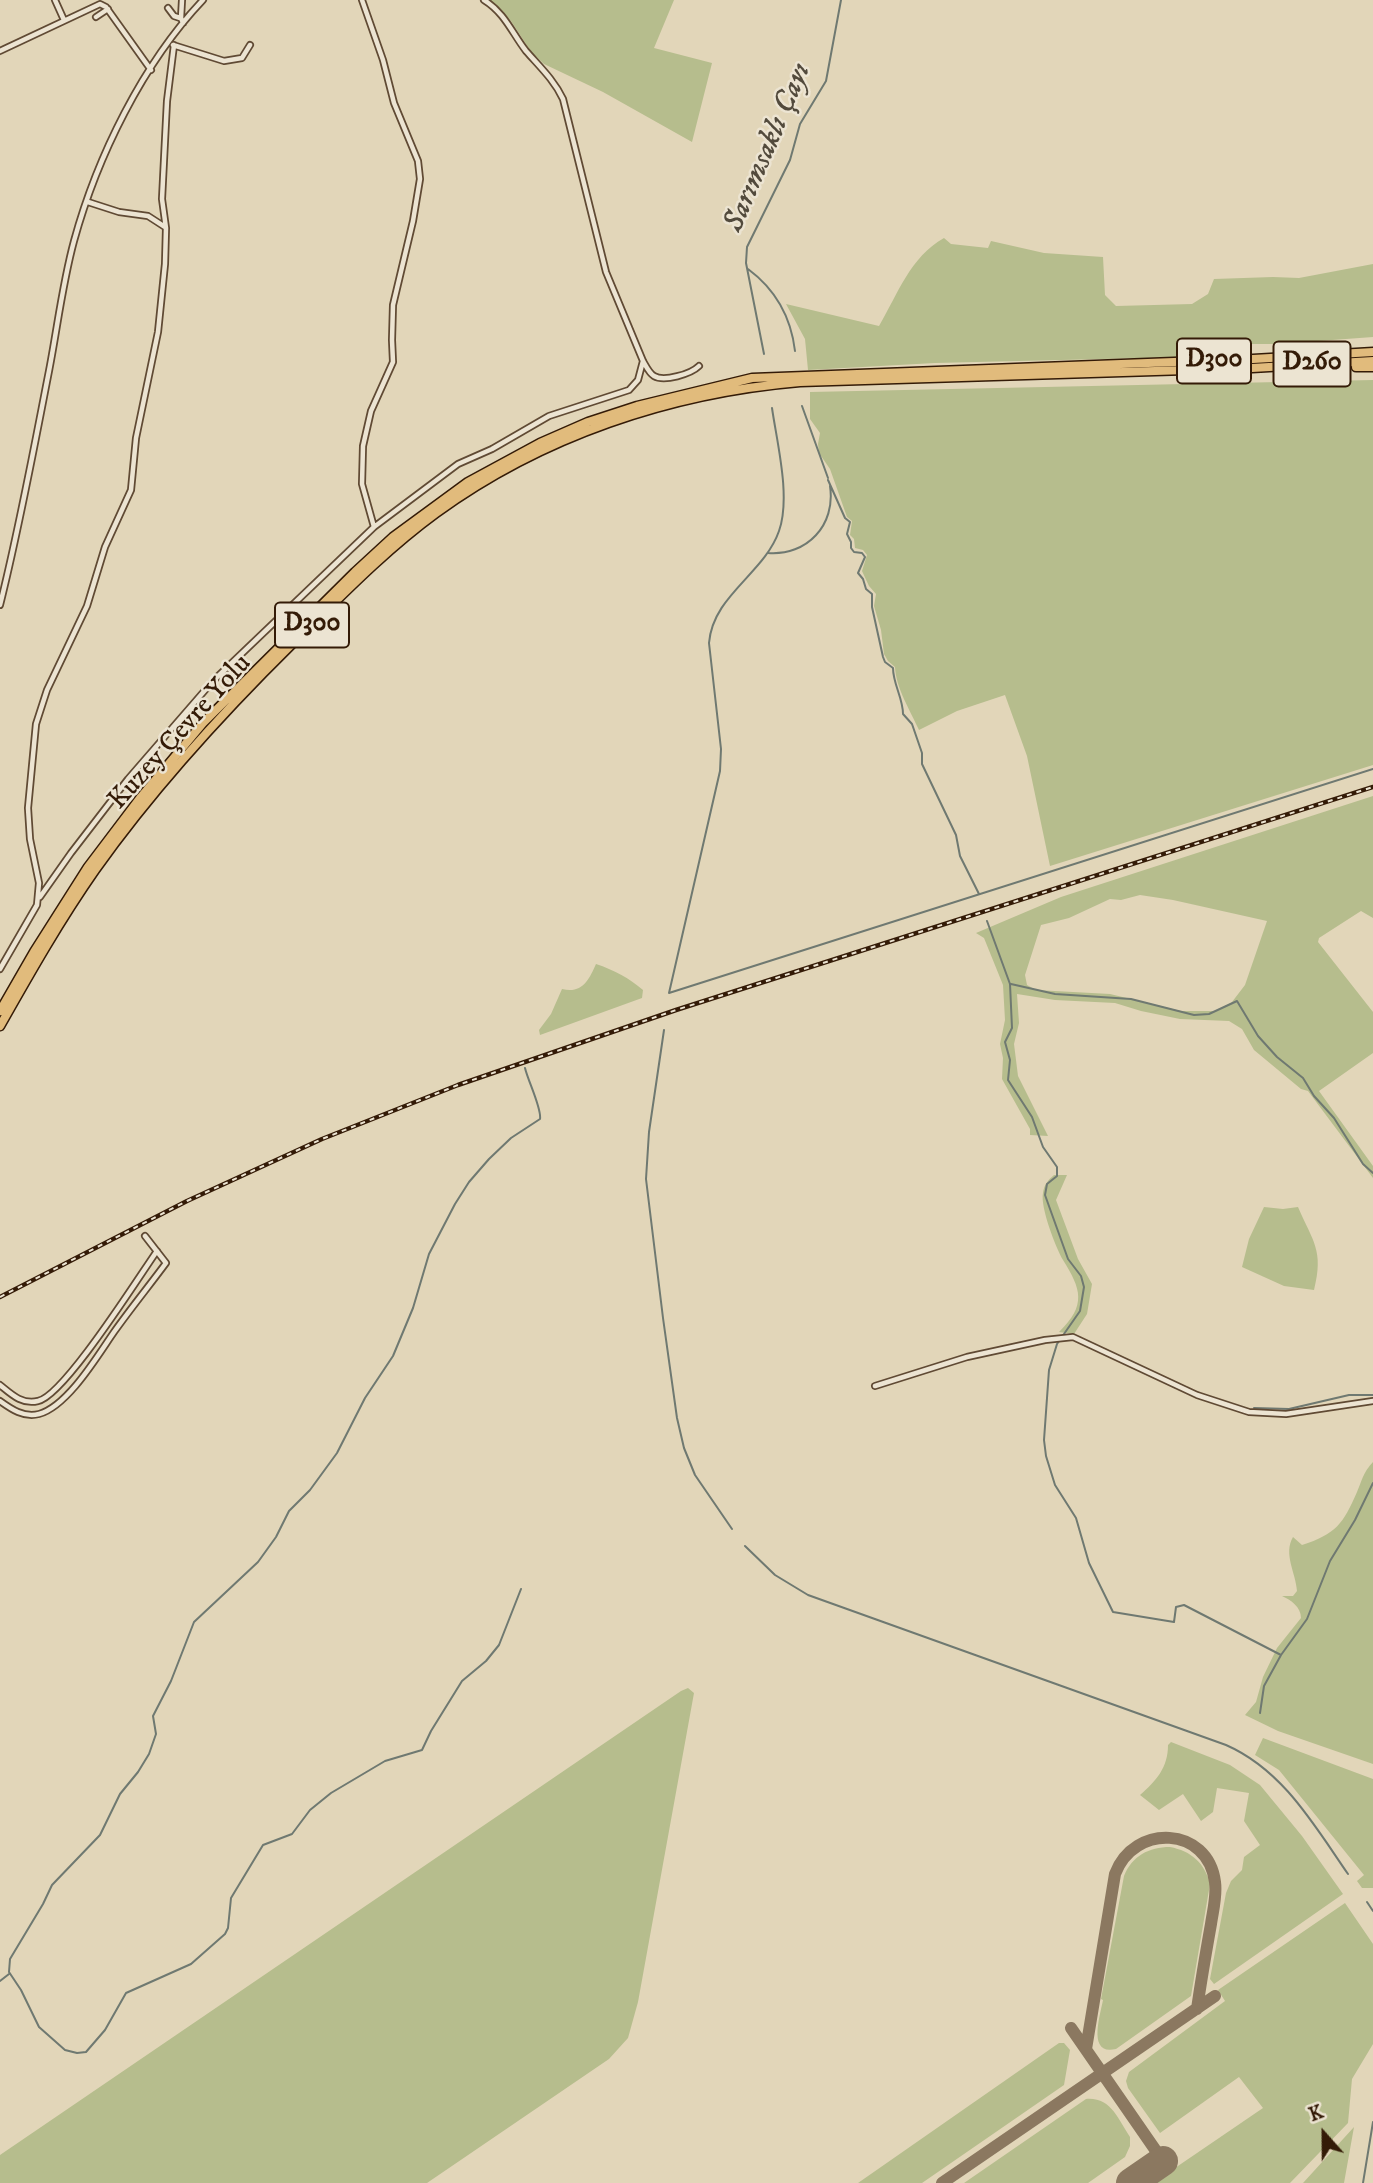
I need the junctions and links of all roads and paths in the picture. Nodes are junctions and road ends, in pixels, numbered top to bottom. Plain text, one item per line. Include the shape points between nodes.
1 (55, 0) edge
2 (110, 0) edge
3 (182, 0) edge
4 (203, 0) edge
5 (362, 0) edge
6 (484, 0) edge
7 (102, 4) junction
8 (168, 8) dead end
9 (108, 9) junction
10 (96, 17) dead end
11 (64, 20) junction
12 (182, 21) junction
13 (171, 44) junction
14 (250, 45) dead end
15 (0, 51) edge
16 (151, 70) junction
17 (88, 202) junction
18 (166, 228) junction
19 (1373, 352) edge
20 (643, 361) junction
21 (1373, 361) edge
22 (699, 366) dead end
23 (1373, 367) edge
24 (1252, 368) junction
25 (1056, 370) junction
26 (752, 382) junction
27 (374, 527) junction
28 (0, 605) edge
29 (38, 900) junction
30 (0, 969) edge
31 (0, 1011) edge
32 (0, 1026) edge
33 (145, 1236) dead end
34 (157, 1251) junction
35 (0, 1385) edge
36 (875, 1386) dead end
37 (0, 1401) edge
38 (1373, 1401) edge

1 - 11 street
2 - 7 street
3 - 12 street
4 - 12 street
5 - 27 street via 394,103 418,161 419,179 393,305 393,362 371,411 363,446 362,484
6 - 20 street via 506,19 563,99 606,272
7 - 9 street
7 - 11 street
8 - 12 street
9 - 10 street
9 - 16 street
11 - 15 street
12 - 13 street
13 - 14 street via 227,62 242,58
13 - 16 street
13 - 18 street via 162,199
16 - 17 street via 115,134
17 - 18 street via 148,216
17 - 28 street via 71,255
18 - 29 street via 158,332 136,438 131,490 36,724 28,808
19 - 25 highway, D300
20 - 22 street via 659,378 687,374
20 - 27 street via 638,380 629,390 549,416 464,461
21 - 24 highway, D260
23 - 24 highway, D300
24 - 25 highway, D300
25 - 26 highway, D300
26 - 31 highway, Kuzey Çevre Yolu / D300 via 637,406 564,432 468,482 393,537 203,723 141,797 61,907
26 - 32 highway, Kuzey Çevre Yolu / D300 via 638,413 567,439 474,487 398,543 209,728 145,803 67,912
27 - 29 street via 213,681 128,779
29 - 30 street
33 - 34 street
34 - 35 street via 50,1395 26,1401
34 - 37 street via 166,1263 99,1357 59,1403 31,1415
36 - 38 street via 967,1357 1073,1337 1198,1395 1249,1412 1286,1414

